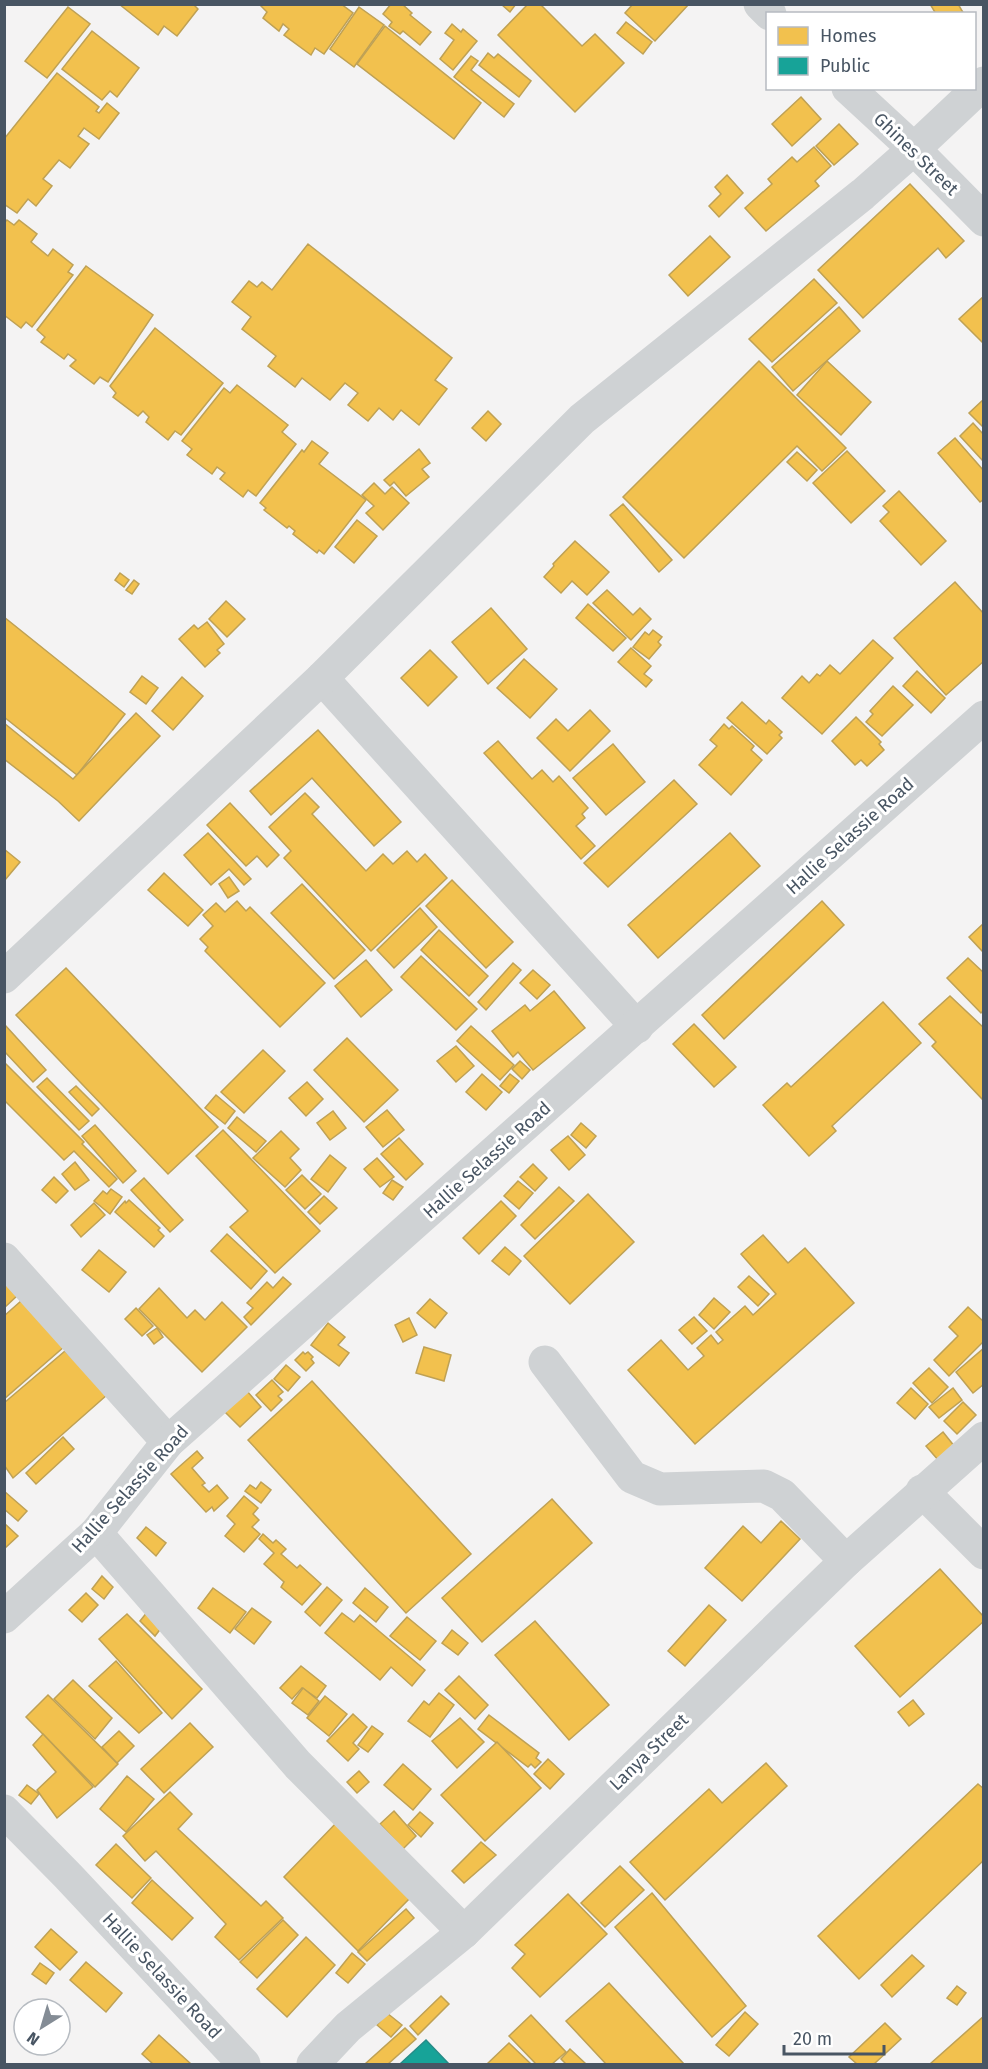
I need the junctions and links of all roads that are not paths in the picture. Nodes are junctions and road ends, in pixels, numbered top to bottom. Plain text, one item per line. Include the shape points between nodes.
1 (984, 83) edge
2 (850, 90) edge
3 (914, 149) junction
4 (984, 220) edge
5 (322, 678) junction
6 (984, 717) edge
7 (4, 977) edge
8 (637, 1027) junction
9 (4, 1259) edge
10 (545, 1362) dead end
11 (984, 1437) edge
12 (168, 1442) junction
13 (922, 1491) junction
14 (96, 1533) junction
15 (984, 1553) edge
16 (846, 1561) junction
17 (4, 1617) edge
18 (4, 1811) edge
19 (464, 1932) junction
20 (244, 2064) edge
21 (312, 2064) edge

1 - 3 street
2 - 3 street, Ghines Street
3 - 4 street, Ghines Street
3 - 5 street via 582,419
5 - 7 street
5 - 8 street
6 - 8 street, Hallie Selassie Road
8 - 12 street, Hallie Selassie Road
9 - 12 street
10 - 16 street via 632,1477 660,1489 764,1486 782,1495
11 - 13 street, Lanya Street
12 - 14 street, Hallie Selassie Road
13 - 15 street
13 - 16 street, Lanya Street
14 - 17 street, Hallie Selassie Road
14 - 19 street via 298,1765
16 - 19 street, Lanya Street
18 - 20 street, Hallie Selassie Road
19 - 21 street, Lanya Street via 348,2027

